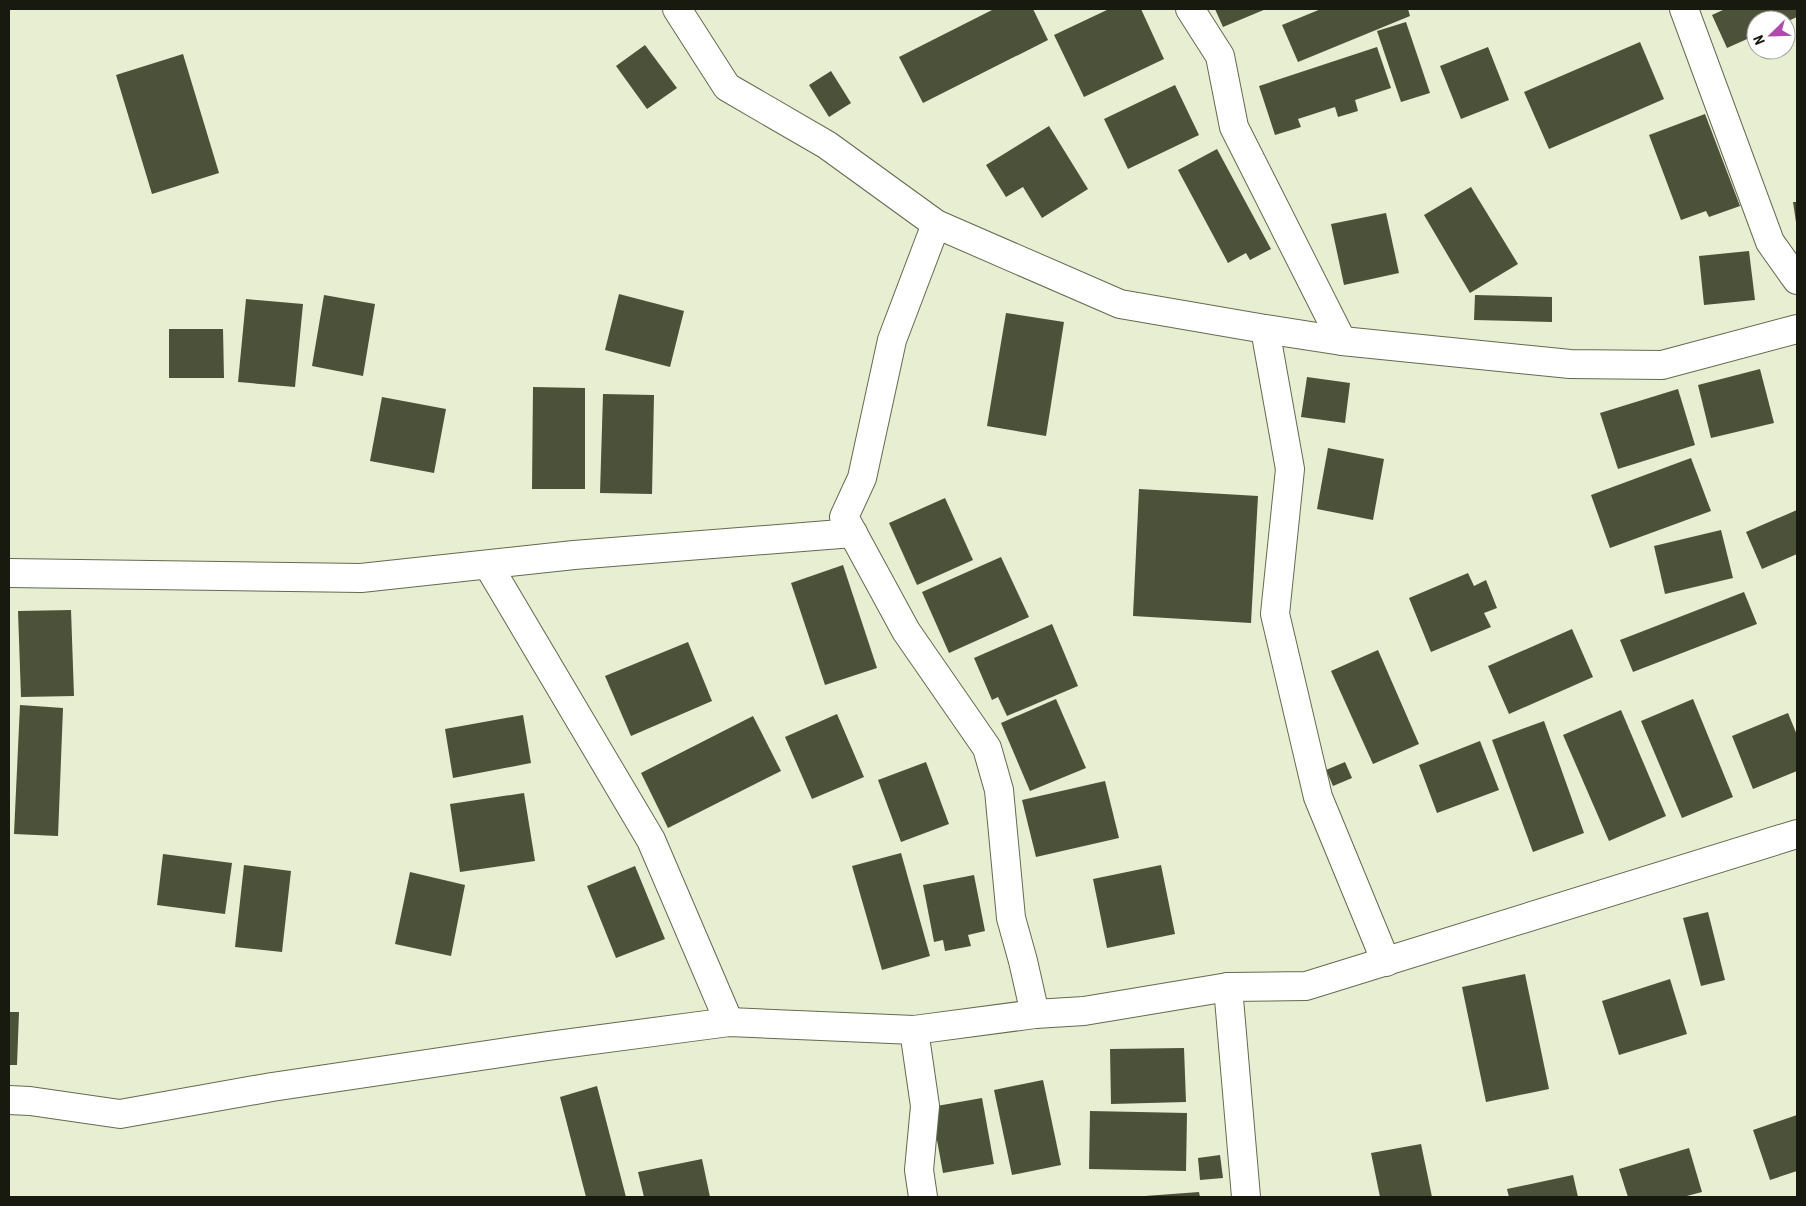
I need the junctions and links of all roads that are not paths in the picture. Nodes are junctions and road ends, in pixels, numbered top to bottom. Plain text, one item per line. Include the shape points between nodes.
1 (677, 9) edge
2 (1190, 9) edge
3 (1684, 9) edge
4 (936, 224) junction
5 (1797, 280) edge
6 (1265, 329) junction
7 (1797, 329) edge
8 (1342, 340) junction
9 (853, 533) junction
10 (488, 565) junction
11 (9, 572) edge
12 (1797, 834) edge
13 (1386, 962) junction
14 (1228, 987) junction
15 (1035, 1014) junction
16 (729, 1022) junction
17 (914, 1030) junction
18 (9, 1100) edge
19 (924, 1197) edge
20 (1246, 1197) edge

1 - 4 street via 727,87 827,145
2 - 8 street via 1220,56 1234,126
3 - 5 street via 1770,242
4 - 6 street via 1120,304
4 - 9 street via 892,340 862,478 844,517
6 - 8 street
6 - 13 street via 1290,470 1275,614 1318,797
7 - 8 street via 1662,365 1570,364
9 - 10 street
9 - 15 street via 906,631 986,748 999,790 1011,918
10 - 11 street via 362,578
10 - 16 street via 651,840
12 - 13 street
13 - 14 street via 1306,986
14 - 15 street via 1084,1011
14 - 20 street
15 - 17 street
16 - 17 street
16 - 18 street via 548,1046 120,1114
17 - 19 street via 925,1106 919,1170

